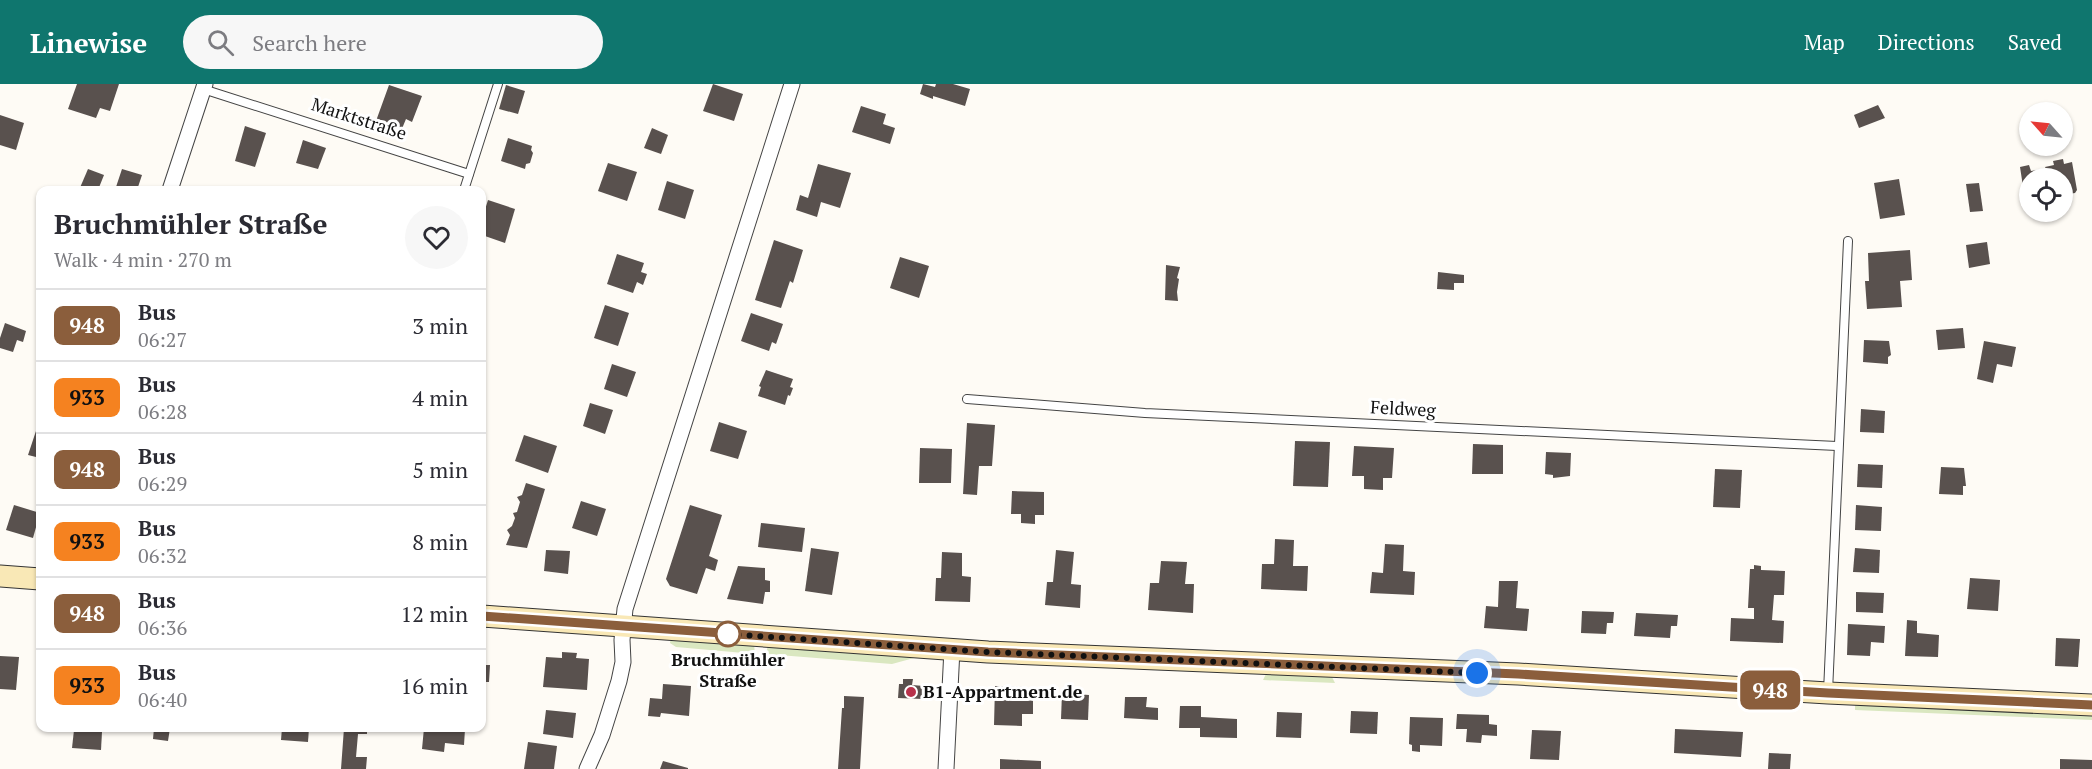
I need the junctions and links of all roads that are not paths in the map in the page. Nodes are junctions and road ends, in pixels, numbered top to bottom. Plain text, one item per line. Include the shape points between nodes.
1 (498, 84) edge
2 (792, 84) edge
3 (204, 87) edge
4 (469, 174) junction
5 (171, 186) edge
6 (466, 186) edge
7 (1848, 240) dead end
8 (967, 399) dead end
9 (1838, 446) junction
10 (0, 576) edge
11 (36, 579) edge
12 (486, 616) edge
13 (623, 626) junction
14 (952, 649) junction
15 (1828, 693) junction
16 (2092, 705) edge
17 (587, 769) edge
18 (946, 769) edge

1 - 4 lane
2 - 13 street via 625,609
3 - 4 lane, Marktstraße
3 - 5 street, Marktstraße
4 - 6 lane
7 - 9 lane
8 - 9 lane, Feldweg via 1145,412
9 - 15 lane
10 - 11 main road
12 - 13 main road
13 - 14 main road
13 - 17 street via 619,681
14 - 15 main road via 1518,674
14 - 18 street
15 - 16 main road

